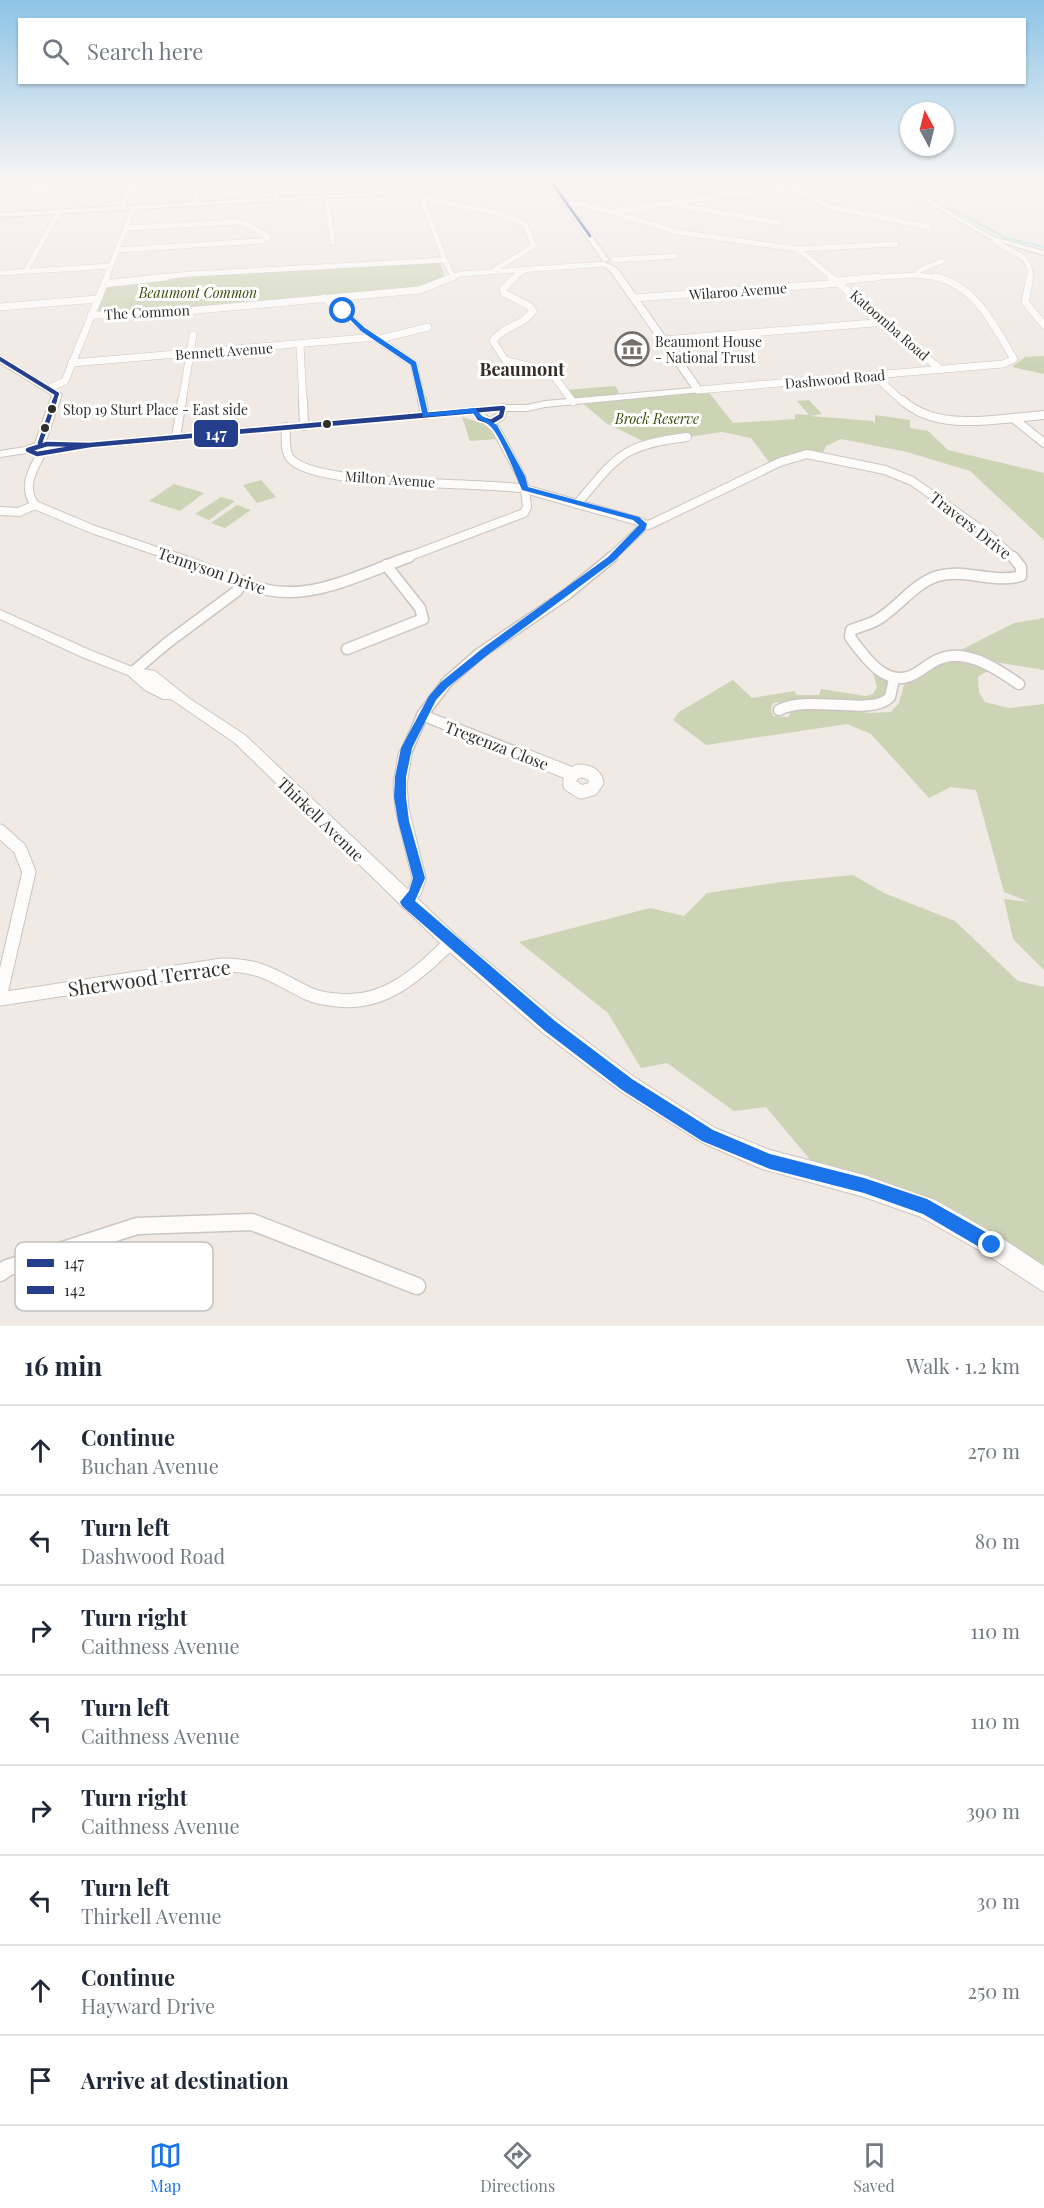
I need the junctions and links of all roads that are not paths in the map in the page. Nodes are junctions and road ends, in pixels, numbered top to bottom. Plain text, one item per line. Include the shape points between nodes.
1 (42, 242) edge
2 (120, 242) edge
3 (247, 242) edge
4 (438, 242) edge
5 (532, 242) edge
6 (594, 242) edge
7 (740, 242) edge
8 (996, 242) edge
9 (1005, 242) edge
10 (896, 243) dead end
11 (798, 249) junction
12 (117, 250) junction
13 (1044, 253) edge
14 (676, 256) dead end
15 (445, 260) junction
16 (942, 261) dead end
17 (609, 262) junction
18 (111, 266) junction
19 (525, 270) junction
20 (25, 272) junction
21 (492, 272) junction
22 (0, 273) edge
23 (452, 275) junction
24 (917, 275) junction
25 (840, 282) junction
26 (104, 284) junction
27 (324, 298) junction
28 (634, 298) junction
29 (98, 299) junction
30 (0, 307) edge
31 (91, 315) junction
32 (887, 322) junction
33 (1044, 326) edge
34 (428, 327) dead end
35 (193, 335) dead end
36 (378, 338) junction
37 (663, 340) junction
38 (300, 345) junction
39 (189, 354) junction
40 (0, 359) edge
41 (72, 363) junction
42 (941, 370) junction
43 (875, 376) junction
44 (692, 381) junction
45 (50, 388) junction
46 (698, 390) junction
47 (666, 393) junction
48 (573, 402) junction
49 (503, 408) junction
50 (475, 411) junction
51 (425, 415) junction
52 (1044, 415) edge
53 (1013, 418) junction
54 (491, 422) junction
55 (304, 426) junction
56 (286, 428) junction
57 (176, 437) junction
58 (687, 437) dead end
59 (1044, 443) edge
60 (45, 448) junction
61 (0, 454) edge
62 (525, 489) junction
63 (577, 504) junction
64 (35, 505) junction
65 (0, 511) edge
66 (643, 524) junction
67 (386, 565) junction
68 (242, 581) junction
69 (260, 587) junction
70 (221, 603) junction
71 (0, 614) edge
72 (347, 649) dead end
73 (133, 672) junction
74 (894, 679) junction
75 (1019, 684) dead end
76 (779, 711) dead end
77 (422, 716) junction
78 (572, 774) dead end
79 (0, 831) edge
80 (406, 902) junction
81 (451, 942) junction
82 (0, 998) edge
83 (87, 1242) edge
84 (15, 1265) edge
85 (0, 1273) edge
86 (1044, 1280) edge
87 (417, 1286) dead end

1 - 20 street
2 - 12 street
3 - 12 street
4 - 15 street
5 - 21 street via 534,246 517,259
6 - 17 street
7 - 11 street
8 - 33 street via 1029,261 1032,272 1025,302
9 - 13 street
10 - 11 street
11 - 25 street, Katoomba Road
12 - 18 street
14 - 17 street
15 - 23 street
15 - 26 street, The Common via 191,274
16 - 24 street via 918,271
17 - 19 street
17 - 28 street
18 - 20 street
18 - 26 street
19 - 21 street
19 - 48 street via 503,289 533,311 525,322 493,341 505,360 551,372
20 - 22 street
21 - 23 street
23 - 27 street, The Common via 419,290
24 - 25 street, Wilaroo Avenue
24 - 42 street, Dashwood Road via 958,284 976,302 1014,359 1004,364
25 - 28 street, Wilaroo Avenue
25 - 32 street, Katoomba Road
26 - 29 street
27 - 31 street, The Common via 142,315
27 - 36 street
28 - 37 street
29 - 30 street
29 - 31 street
31 - 41 street
32 - 37 street
32 - 42 street, Katoomba Road
34 - 36 street, Bennett Avenue
35 - 39 street
36 - 38 street, Bennett Avenue
36 - 51 street via 414,364
37 - 44 street
38 - 39 street, Bennett Avenue
38 - 55 street
39 - 41 street, Bennett Avenue
39 - 57 street
40 - 45 street
41 - 45 street via 65,381
42 - 43 street, Dashwood Road
43 - 46 street, Dashwood Road
43 - 53 street via 908,406 936,417 960,422
44 - 46 street
44 - 47 street, Dashwood Road via 686,389
45 - 60 street via 57,399
46 - 47 street, Dashwood Road
47 - 48 street, Dashwood Road
48 - 49 street, Dashwood Road
49 - 50 street, Dashwood Road
49 - 54 street via 501,416
50 - 51 street, Dashwood Road
50 - 54 street via 479,418
51 - 55 street, Dashwood Road
52 - 53 street
53 - 59 street
54 - 62 street
55 - 56 street, Dashwood Road
56 - 57 street, Dashwood Road
56 - 62 street, Milton Avenue via 289,457 316,472
57 - 60 street, Dashwood Road
58 - 63 street via 635,447 613,464
60 - 61 street via 31,453 28,450
60 - 64 street via 28,483 30,500
62 - 63 street
62 - 67 street, Tennyson Drive via 524,513
63 - 66 street
64 - 65 street via 19,512
64 - 68 street, Tennyson Drive
66 - 74 street, Travers Drive via 649,525 780,462 807,453 885,470 922,487 990,536 1015,559 1022,572 1016,579 1007,580 956,574 932,577 877,620 851,630 850,637 860,650 881,672
66 - 77 street via 611,559 444,685
67 - 69 street, Tennyson Drive via 314,590 283,592
67 - 72 street via 420,608 423,619
68 - 69 street, Tennyson Drive
68 - 70 street via 237,591
69 - 70 street
70 - 73 street
71 - 73 street, Thirkell Avenue
73 - 80 street, Thirkell Avenue via 150,687 185,703 240,739
74 - 75 street via 905,679 943,657 960,657 991,664
74 - 76 street via 887,701 876,706 785,705
77 - 78 street, Tregenza Close
77 - 80 street via 407,748 400,777 403,821 419,878 414,894
79 - 82 street via 20,849 29,872
80 - 81 street, Thirkell Avenue
81 - 82 street, Sherwood Terrace via 410,981 374,999 356,1002 310,995 269,970 246,965 222,965
81 - 86 street, Thirkell Avenue via 550,1026 627,1084 708,1135 770,1161 864,1186 927,1208
83 - 87 street via 136,1226 252,1222
84 - 85 street

